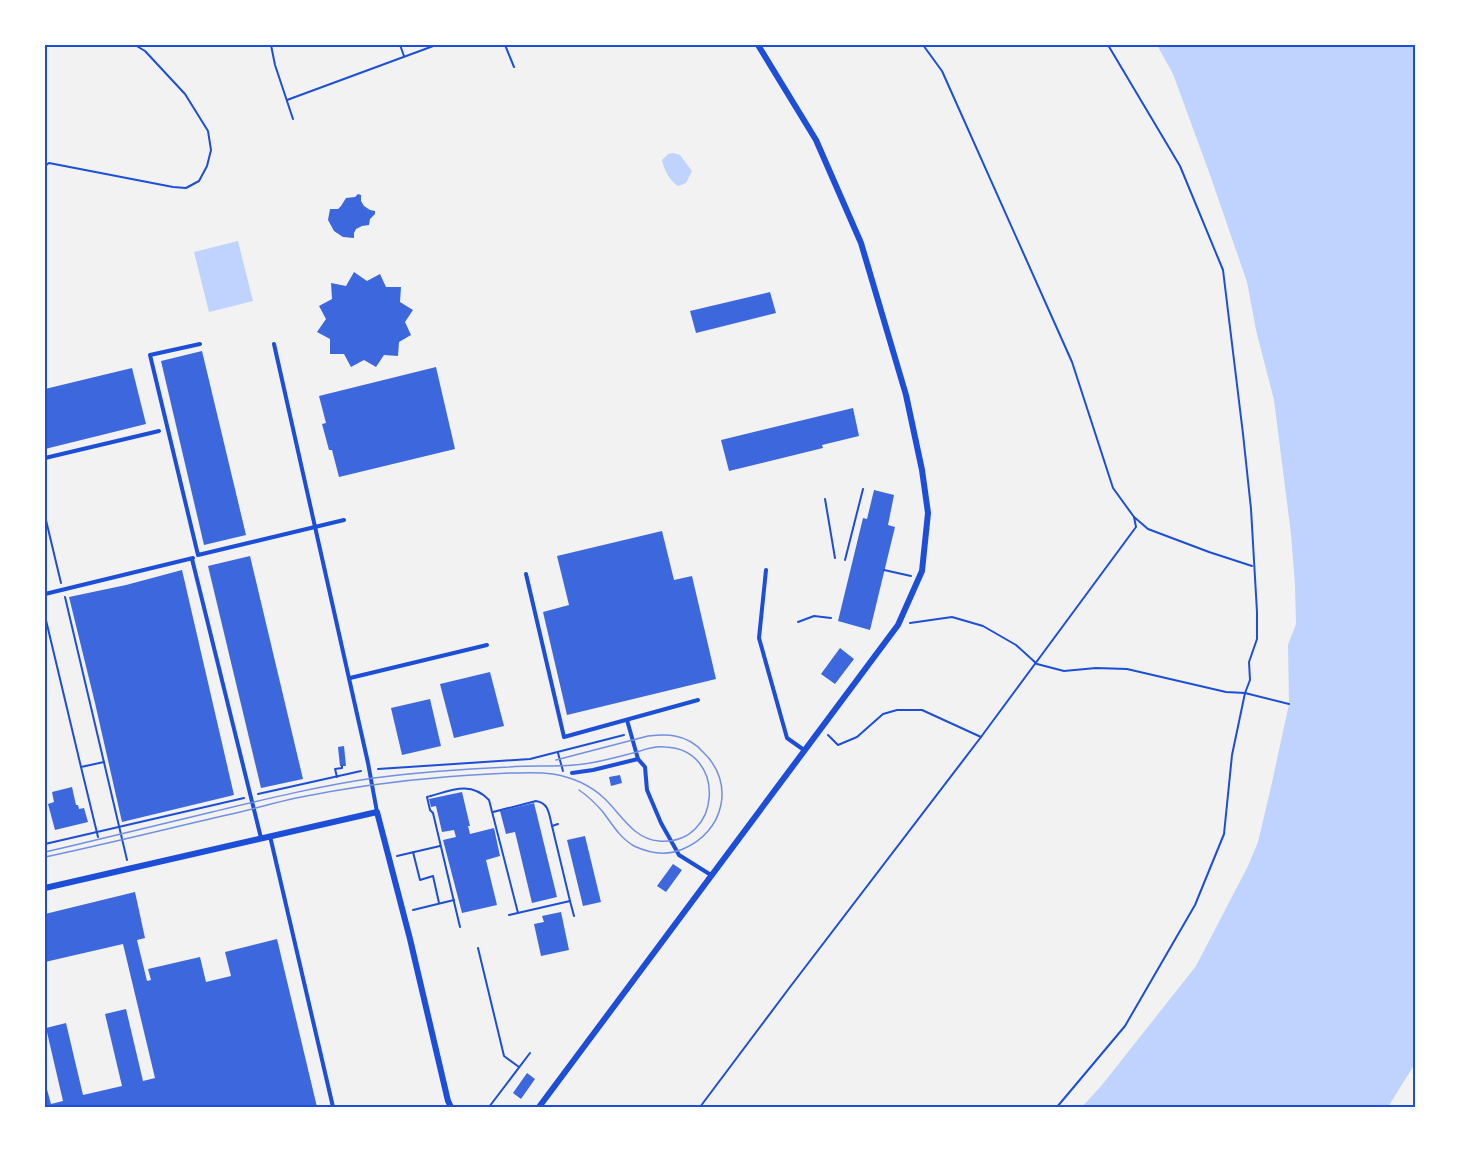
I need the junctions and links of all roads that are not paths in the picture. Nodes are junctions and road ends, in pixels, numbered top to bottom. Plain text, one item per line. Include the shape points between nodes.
1 (758, 45) edge
2 (200, 344) dead end
3 (274, 344) dead end
4 (159, 431) dead end
5 (45, 458) edge
6 (344, 520) dead end
7 (316, 527) junction
8 (198, 555) junction
9 (192, 559) junction
10 (766, 570) dead end
11 (526, 574) dead end
12 (45, 594) edge
13 (487, 645) dead end
14 (350, 678) junction
15 (698, 700) dead end
16 (627, 720) junction
17 (804, 750) junction
18 (638, 759) junction
19 (572, 773) road end
20 (377, 812) junction
21 (270, 836) junction
22 (261, 838) junction
23 (712, 875) junction
24 (45, 888) edge
25 (333, 1107) edge
26 (451, 1107) edge
27 (539, 1107) edge

1 - 17 street via 816,140 861,243 906,395 928,513 922,572 898,624
2 - 8 lane via 150,355
3 - 7 lane
4 - 5 lane
6 - 7 lane
7 - 8 lane
7 - 14 lane
8 - 9 lane
9 - 12 lane
9 - 22 lane
10 - 17 lane via 759,638 787,738
11 - 16 lane via 564,737
13 - 14 lane
14 - 20 lane
15 - 16 lane
16 - 18 lane
17 - 23 street
18 - 19 lane
18 - 23 lane via 645,767 647,790 660,823 677,852
20 - 21 street
20 - 26 street
21 - 22 street
21 - 25 lane
22 - 24 street
23 - 27 street

